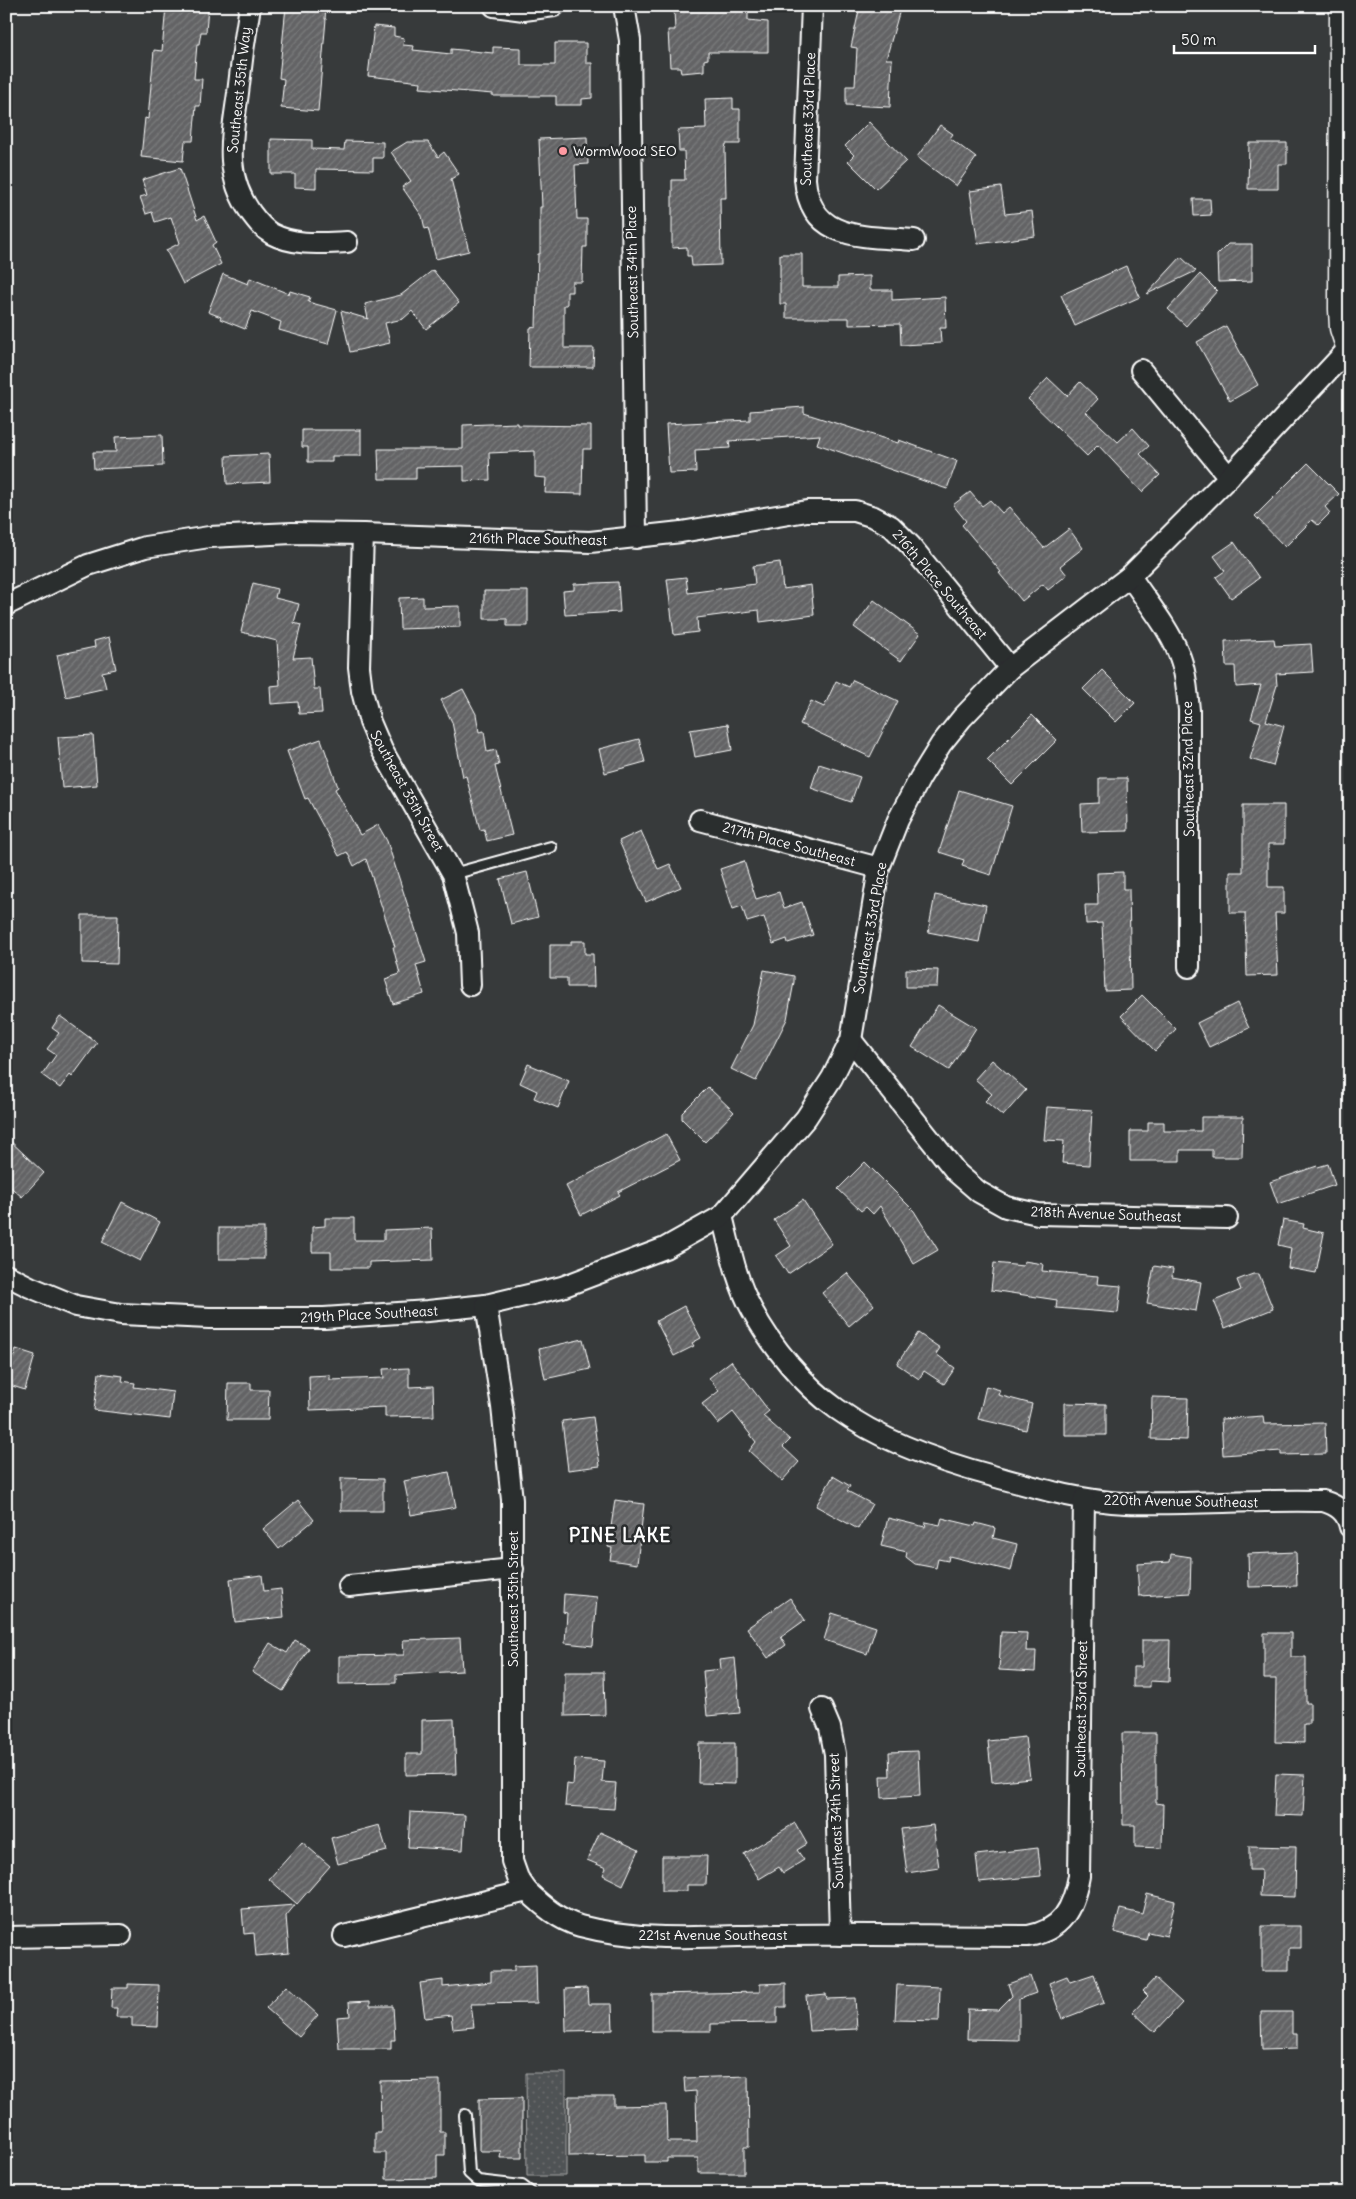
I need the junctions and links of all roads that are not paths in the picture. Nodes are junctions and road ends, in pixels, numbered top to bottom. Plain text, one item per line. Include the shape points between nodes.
1 (250, 6) edge
2 (494, 6) edge
3 (554, 6) edge
4 (624, 6) edge
5 (812, 6) edge
6 (1344, 6) edge
7 (914, 240) dead end
8 (347, 242) dead end
9 (1350, 347) edge
10 (1142, 370) dead end
11 (1229, 477) junction
12 (363, 534) junction
13 (636, 538) junction
14 (1130, 576) junction
15 (6, 605) edge
16 (1010, 668) junction
17 (700, 820) dead end
18 (551, 847) dead end
19 (879, 868) junction
20 (453, 874) junction
21 (1189, 967) dead end
22 (470, 985) dead end
23 (851, 1040) junction
24 (722, 1216) junction
25 (1227, 1218) dead end
26 (6, 1275) edge
27 (486, 1305) junction
28 (1084, 1499) junction
29 (1348, 1512) edge
30 (513, 1569) junction
31 (349, 1586) dead end
32 (822, 1710) dead end
33 (527, 1891) junction
34 (1063, 1917) joint
35 (121, 1935) dead end
36 (840, 1935) junction
37 (344, 1936) dead end
38 (6, 1937) edge
39 (465, 2115) dead end
40 (531, 2193) edge

1 - 8 street, Southeast 35th Way via 230,152 241,200 272,234 288,240
2 - 3 street via 524,10
4 - 13 street, Southeast 34th Place via 630,40
5 - 7 street, Southeast 33rd Place via 805,179 811,207 820,219 846,234
6 - 9 street via 1342,309
9 - 11 street
10 - 11 street
11 - 14 street
12 - 13 street, 216th Place Southeast via 590,542
12 - 15 street, 216th Place Southeast via 209,537 144,547 88,565
12 - 20 street, Southeast 35th Street via 359,667 370,722 382,750
13 - 16 street, 216th Place Southeast via 807,511 854,510 891,526 911,546
14 - 16 street, Southeast 33rd Place
14 - 21 street, Southeast 32nd Place via 1172,640 1179,654 1186,686 1189,710
16 - 19 street, Southeast 33rd Place via 942,744 898,820
17 - 19 street, 217th Place Southeast
18 - 20 lane
19 - 23 street, Southeast 33rd Place
20 - 22 street, Southeast 35th Street via 468,933
23 - 24 street, Southeast 33rd Place via 832,1078 806,1118
23 - 25 street, 218th Avenue Southeast via 957,1173 979,1192 1006,1207 1038,1214
24 - 27 street, 219th Place Southeast via 665,1248 618,1267 562,1287
24 - 28 street, 220th Avenue Southeast via 751,1309 804,1380 837,1409 883,1436 960,1468
26 - 27 street, 219th Place Southeast via 76,1306 120,1314 324,1318
27 - 30 street, Southeast 35th Street via 511,1491
28 - 29 street, 220th Avenue Southeast via 1126,1503 1323,1502 1335,1504
28 - 34 street, Southeast 33rd Street via 1079,1876 1072,1904
30 - 31 street
30 - 33 street, Southeast 35th Street via 512,1861
32 - 36 street, Southeast 34th Street via 830,1728 835,1754
33 - 36 street, 221st Avenue Southeast via 561,1918 595,1929 638,1937
33 - 37 street
34 - 36 street, 221st Avenue Southeast via 1044,1933 1028,1936
35 - 38 street
39 - 40 lane via 468,2173 478,2181 522,2186

